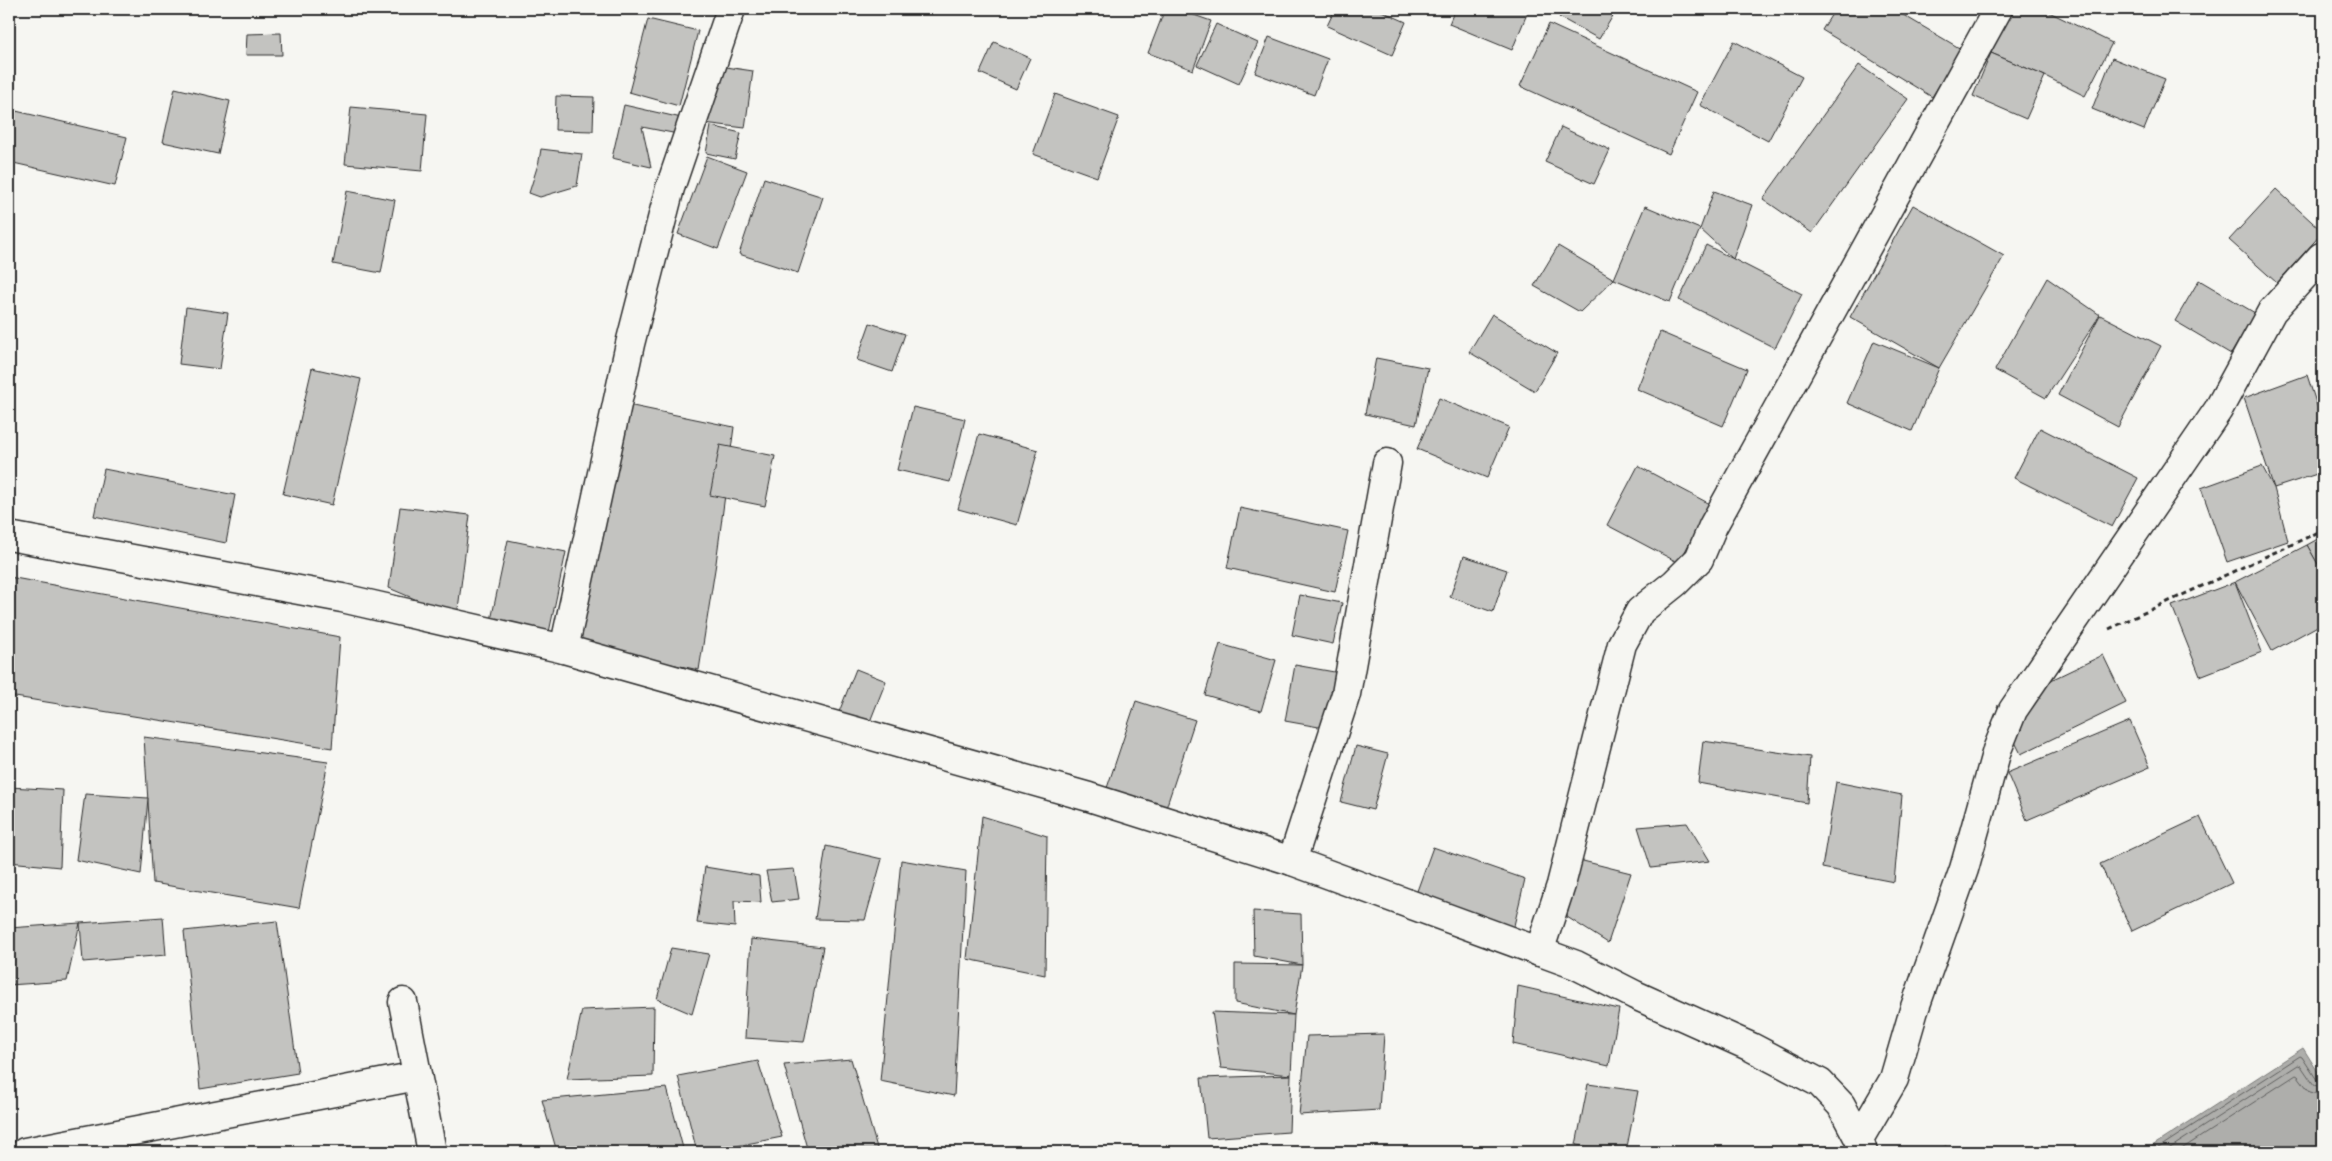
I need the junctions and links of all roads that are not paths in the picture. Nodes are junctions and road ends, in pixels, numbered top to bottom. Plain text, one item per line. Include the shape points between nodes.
1 (731, 9) edge
2 (1998, 9) edge
3 (2321, 257) dead end
4 (1387, 463) dead end
5 (9, 536) edge
6 (564, 648) junction
7 (1292, 861) junction
8 (1539, 952) junction
9 (403, 1002) dead end
10 (417, 1076) junction
11 (1861, 1146) edge
12 (9, 1150) edge
13 (12, 1152) edge
14 (25, 1152) edge
15 (432, 1152) edge

1 - 6 street via 670,188 630,344
2 - 8 street via 1712,526 1699,559 1640,611 1622,644 1561,886
3 - 11 street via 2272,311 2218,410 2013,710 1997,750 1964,869 1914,1010 1894,1079
4 - 7 street via 1346,694
5 - 6 street via 342,598
6 - 7 street via 1089,797
7 - 8 street
8 - 11 street via 1576,965 1820,1083 1841,1105
9 - 10 street
10 - 14 street
10 - 15 street
12 - 13 street

